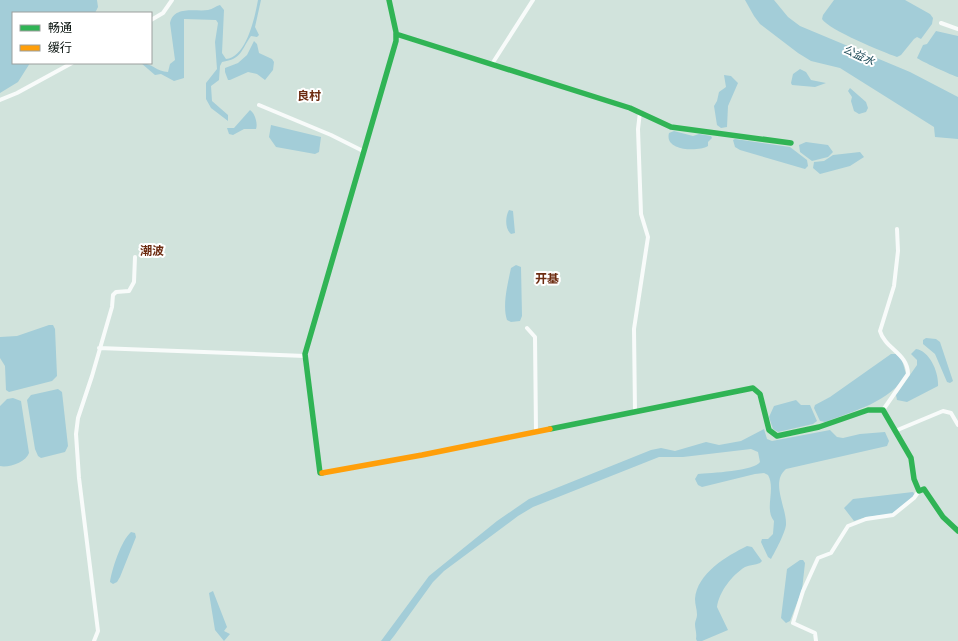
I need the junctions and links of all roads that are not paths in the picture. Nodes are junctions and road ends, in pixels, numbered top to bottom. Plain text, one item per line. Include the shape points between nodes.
1 (172, 0) edge
2 (389, 0) edge
3 (533, 0) edge
4 (152, 20) edge
5 (941, 23) dead end
6 (958, 29) edge
7 (396, 34) junction
8 (70, 64) edge
9 (492, 64) junction
10 (0, 100) edge
11 (260, 105) dead end
12 (640, 112) junction
13 (791, 143) dead end
14 (363, 151) junction
15 (897, 230) dead end
16 (135, 257) dead end
17 (527, 328) dead end
18 (99, 348) junction
19 (305, 356) junction
20 (883, 410) junction
21 (635, 412) junction
22 (958, 425) edge
23 (895, 431) junction
24 (536, 432) junction
25 (920, 491) junction
26 (958, 530) edge
27 (94, 641) edge
28 (816, 641) edge

1 - 4 street via 163,14
2 - 7 street
3 - 9 street
5 - 6 street
7 - 9 street
7 - 14 street
8 - 10 street
9 - 12 street
11 - 14 street
12 - 13 street via 672,127
12 - 21 street via 638,129 641,214 648,237 634,329
14 - 19 street
15 - 20 street via 898,251 894,286 880,331 888,344 904,360 908,374
16 - 18 street via 133,285 129,291 114,294
17 - 24 street via 535,337
18 - 19 street
18 - 27 street via 78,418 76,434 98,631
19 - 24 street via 320,473
20 - 21 street via 867,410 820,427 777,436 769,430 760,394 753,388
20 - 23 street
21 - 24 street
22 - 23 street via 951,413 943,411
23 - 25 street via 911,458 914,479
25 - 26 street via 925,490 943,517
25 - 28 street via 893,515 866,519 848,526 832,553 818,558 803,591 793,623 815,633

